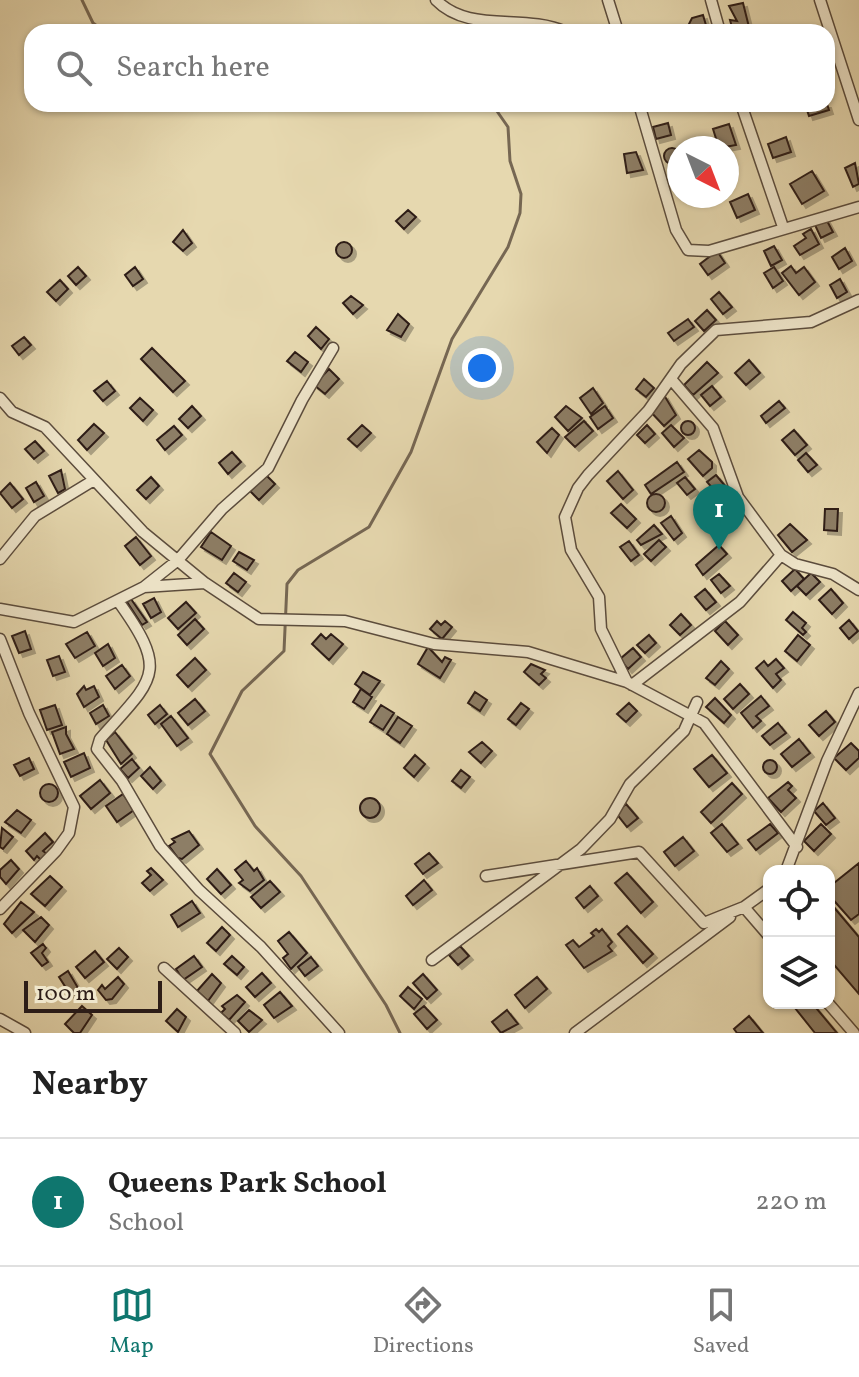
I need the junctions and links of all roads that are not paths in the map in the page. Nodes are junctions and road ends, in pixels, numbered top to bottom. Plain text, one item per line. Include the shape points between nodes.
1 (436, 0) edge
2 (608, 0) edge
3 (711, 0) edge
4 (820, 0) edge
5 (546, 24) edge
6 (616, 24) edge
7 (718, 24) edge
8 (828, 24) edge
9 (835, 46) edge
10 (641, 112) edge
11 (744, 112) edge
12 (859, 120) edge
13 (857, 210) edge
14 (783, 227) junction
15 (859, 300) edge
16 (333, 348) dead end
17 (671, 379) junction
18 (0, 398) edge
19 (94, 480) junction
20 (781, 555) junction
21 (0, 559) edge
22 (178, 560) junction
23 (205, 583) junction
24 (144, 587) junction
25 (859, 590) edge
26 (118, 601) junction
27 (0, 609) edge
28 (0, 639) edge
29 (630, 683) junction
30 (859, 693) edge
31 (697, 702) dead end
32 (693, 715) junction
33 (797, 847) junction
34 (559, 863) junction
35 (789, 865) edge
36 (486, 876) dead end
37 (763, 893) edge
38 (744, 907) junction
39 (0, 909) edge
40 (763, 929) edge
41 (432, 960) dead end
42 (164, 968) dead end
43 (833, 1009) edge
44 (0, 1019) edge
45 (25, 1033) edge
46 (235, 1033) edge
47 (339, 1033) edge
48 (575, 1033) edge
49 (854, 1033) edge

1 - 5 street via 462,18
2 - 6 street
3 - 7 street
4 - 8 street
9 - 12 street
10 - 14 street via 676,230 688,250 709,251
11 - 14 street
13 - 14 street
15 - 17 street via 811,322 716,330
16 - 22 street via 268,468 222,509
17 - 20 street via 713,428 738,497
17 - 29 street via 578,488 565,517 571,550 599,597 601,629
18 - 19 street via 12,412 45,427
19 - 21 street via 35,516
19 - 22 street
20 - 25 street
20 - 29 street via 740,602
22 - 23 street
22 - 24 street
23 - 24 street
23 - 29 street via 267,621 345,621 434,644 528,652
24 - 26 street
26 - 27 street via 74,622
26 - 47 street via 147,642 150,671 144,689 97,749 160,846
28 - 39 street via 74,807 69,833 56,851
29 - 32 street
30 - 33 street via 818,783
31 - 32 street
32 - 33 street via 720,741
32 - 34 street via 684,731 630,784 610,819
33 - 35 street
34 - 36 street
34 - 38 street via 639,852 704,923
34 - 41 street
37 - 38 street
38 - 40 street
38 - 48 street
42 - 46 street
43 - 49 street
44 - 45 street

